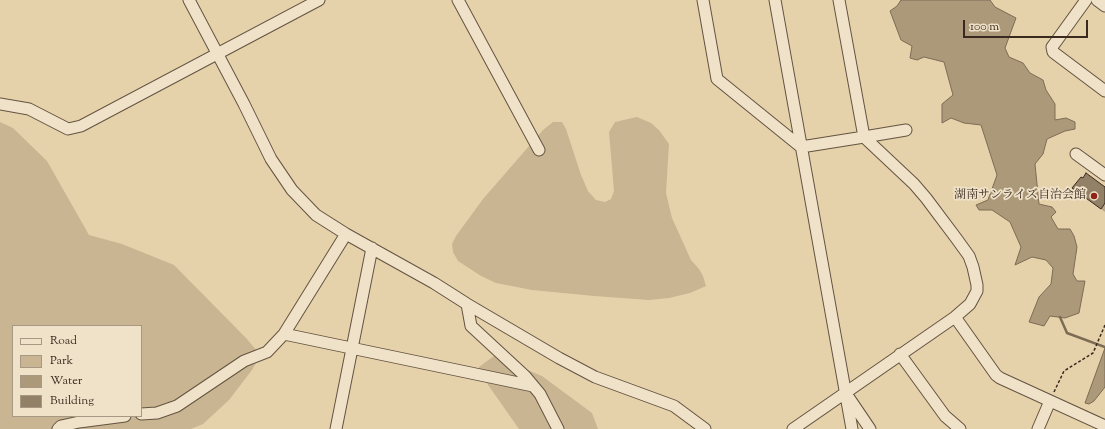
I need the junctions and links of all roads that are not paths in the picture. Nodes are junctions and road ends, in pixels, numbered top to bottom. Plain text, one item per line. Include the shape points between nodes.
1 (189, 0) edge
2 (319, 0) edge
3 (458, 0) edge
4 (703, 0) edge
5 (776, 0) edge
6 (839, 0) edge
7 (1086, 0) edge
8 (1097, 0) edge
9 (1105, 6) edge
10 (218, 54) junction
11 (1105, 91) edge
12 (0, 104) edge
13 (906, 130) dead end
14 (864, 137) junction
15 (801, 147) junction
16 (539, 150) dead end
17 (1076, 154) dead end
18 (1105, 175) edge
19 (346, 234) junction
20 (372, 248) junction
21 (467, 304) junction
22 (955, 316) junction
23 (284, 334) junction
24 (353, 349) junction
25 (900, 354) junction
26 (533, 386) junction
27 (846, 392) junction
28 (1050, 401) junction
29 (142, 414) edge
30 (117, 417) edge
31 (1105, 426) edge
32 (58, 429) edge
33 (336, 429) edge
34 (558, 429) edge
35 (705, 429) edge
36 (793, 429) edge
37 (852, 429) edge
38 (870, 429) edge
39 (960, 429) edge
40 (1038, 429) edge

1 - 10 street
2 - 10 street
3 - 16 street
4 - 15 street via 717,79
5 - 15 street
6 - 14 street
7 - 11 street via 1052,47 1053,52
8 - 9 street
10 - 12 street via 81,126 68,129 29,109
10 - 19 street via 271,159 292,190 316,215
13 - 14 street
14 - 15 street
14 - 22 street via 914,184 969,256 976,275 977,291 970,304
15 - 27 street
17 - 18 street
19 - 20 street
19 - 23 street
20 - 21 street
20 - 24 street
21 - 26 street via 470,326
21 - 35 street via 595,377 674,406
22 - 25 street
22 - 28 street via 996,375
23 - 24 street
23 - 29 street via 267,352 244,361 177,406 157,413
24 - 26 street
24 - 33 street
25 - 27 street
25 - 39 street via 945,416
26 - 34 street via 540,394
27 - 36 street
27 - 37 street
27 - 38 street
28 - 31 street
28 - 40 street
30 - 32 street via 79,422

